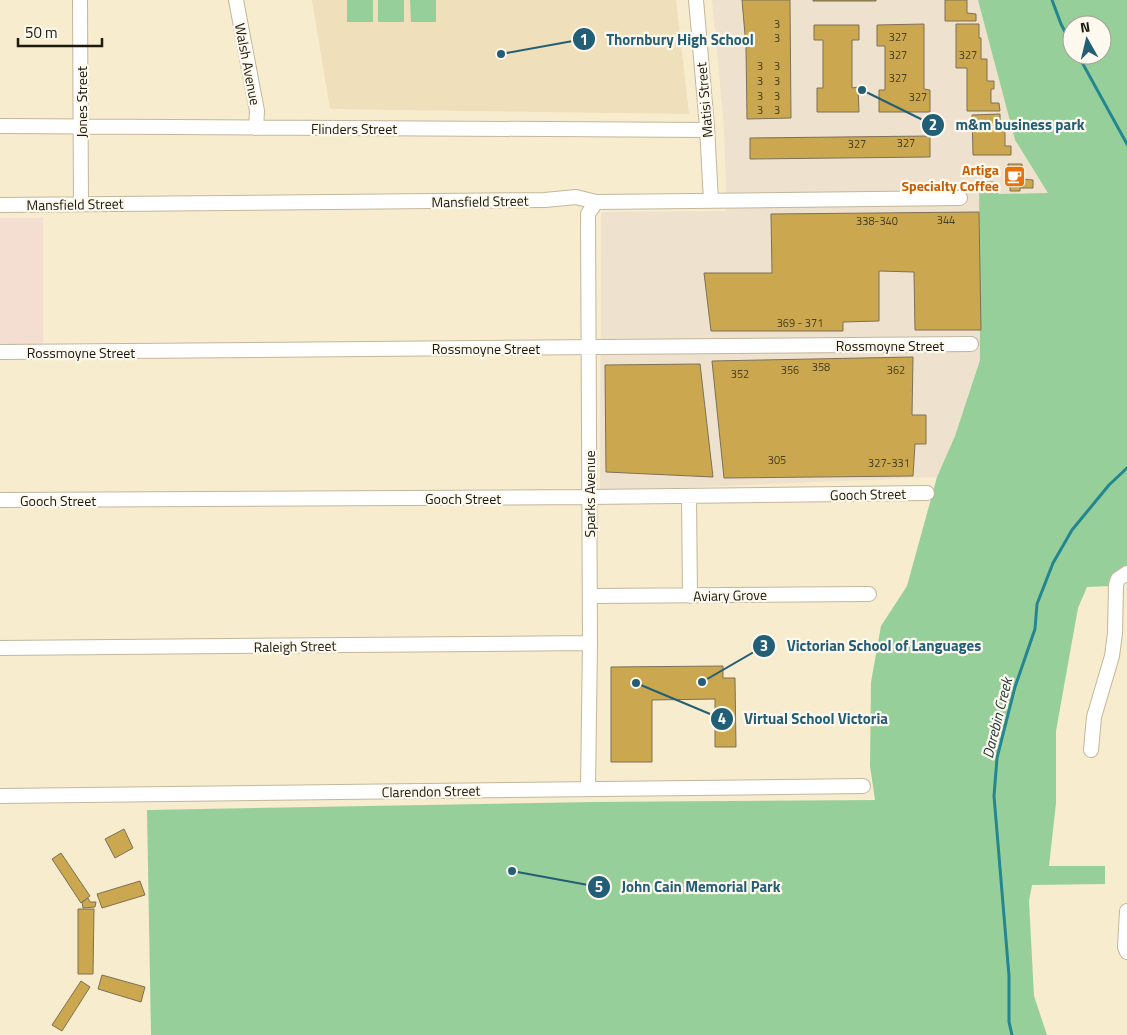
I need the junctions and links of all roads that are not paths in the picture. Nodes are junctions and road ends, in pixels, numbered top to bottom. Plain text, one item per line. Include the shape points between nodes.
1 (80, 0) edge
2 (236, 0) edge
3 (696, 0) edge
4 (0, 126) edge
5 (80, 126) junction
6 (256, 128) junction
7 (707, 130) junction
8 (960, 198) dead end
9 (711, 201) junction
10 (596, 202) junction
11 (81, 204) junction
12 (0, 205) edge
13 (971, 344) dead end
14 (588, 347) junction
15 (0, 352) edge
16 (927, 493) dead end
17 (689, 496) junction
18 (589, 497) junction
19 (0, 500) edge
20 (1127, 573) edge
21 (869, 594) dead end
22 (590, 596) junction
23 (690, 596) junction
24 (590, 643) junction
25 (0, 648) edge
26 (1091, 750) dead end
27 (863, 786) dead end
28 (588, 789) junction
29 (0, 796) edge
30 (1127, 911) edge
31 (1127, 952) edge

1 - 5 street, Jones Street
2 - 6 street, Walsh Avenue via 257,111
3 - 7 street, Matisi Street
4 - 5 street, Flinders Street
5 - 6 street, Flinders Street
5 - 11 street, Jones Street
6 - 7 street, Flinders Street
7 - 9 street, Matisi Street
8 - 9 street, Mansfield Street
9 - 10 street, Mansfield Street
10 - 11 street, Mansfield Street via 576,197 545,200
10 - 14 street, Sparks Avenue via 588,214
11 - 12 street, Mansfield Street
13 - 14 street, Rossmoyne Street
14 - 15 street, Rossmoyne Street
14 - 18 street, Sparks Avenue
16 - 17 street, Gooch Street
17 - 18 street, Gooch Street
17 - 23 street
18 - 19 street, Gooch Street
18 - 22 street, Sparks Avenue
20 - 26 street via 1118,578 1116,585 1112,656 1094,717
21 - 23 street, Aviary Grove
22 - 23 street, Aviary Grove
22 - 24 street, Sparks Avenue
24 - 25 street, Raleigh Street
24 - 28 street, Sparks Avenue
27 - 28 street, Clarendon Street
28 - 29 street, Clarendon Street
30 - 31 street

